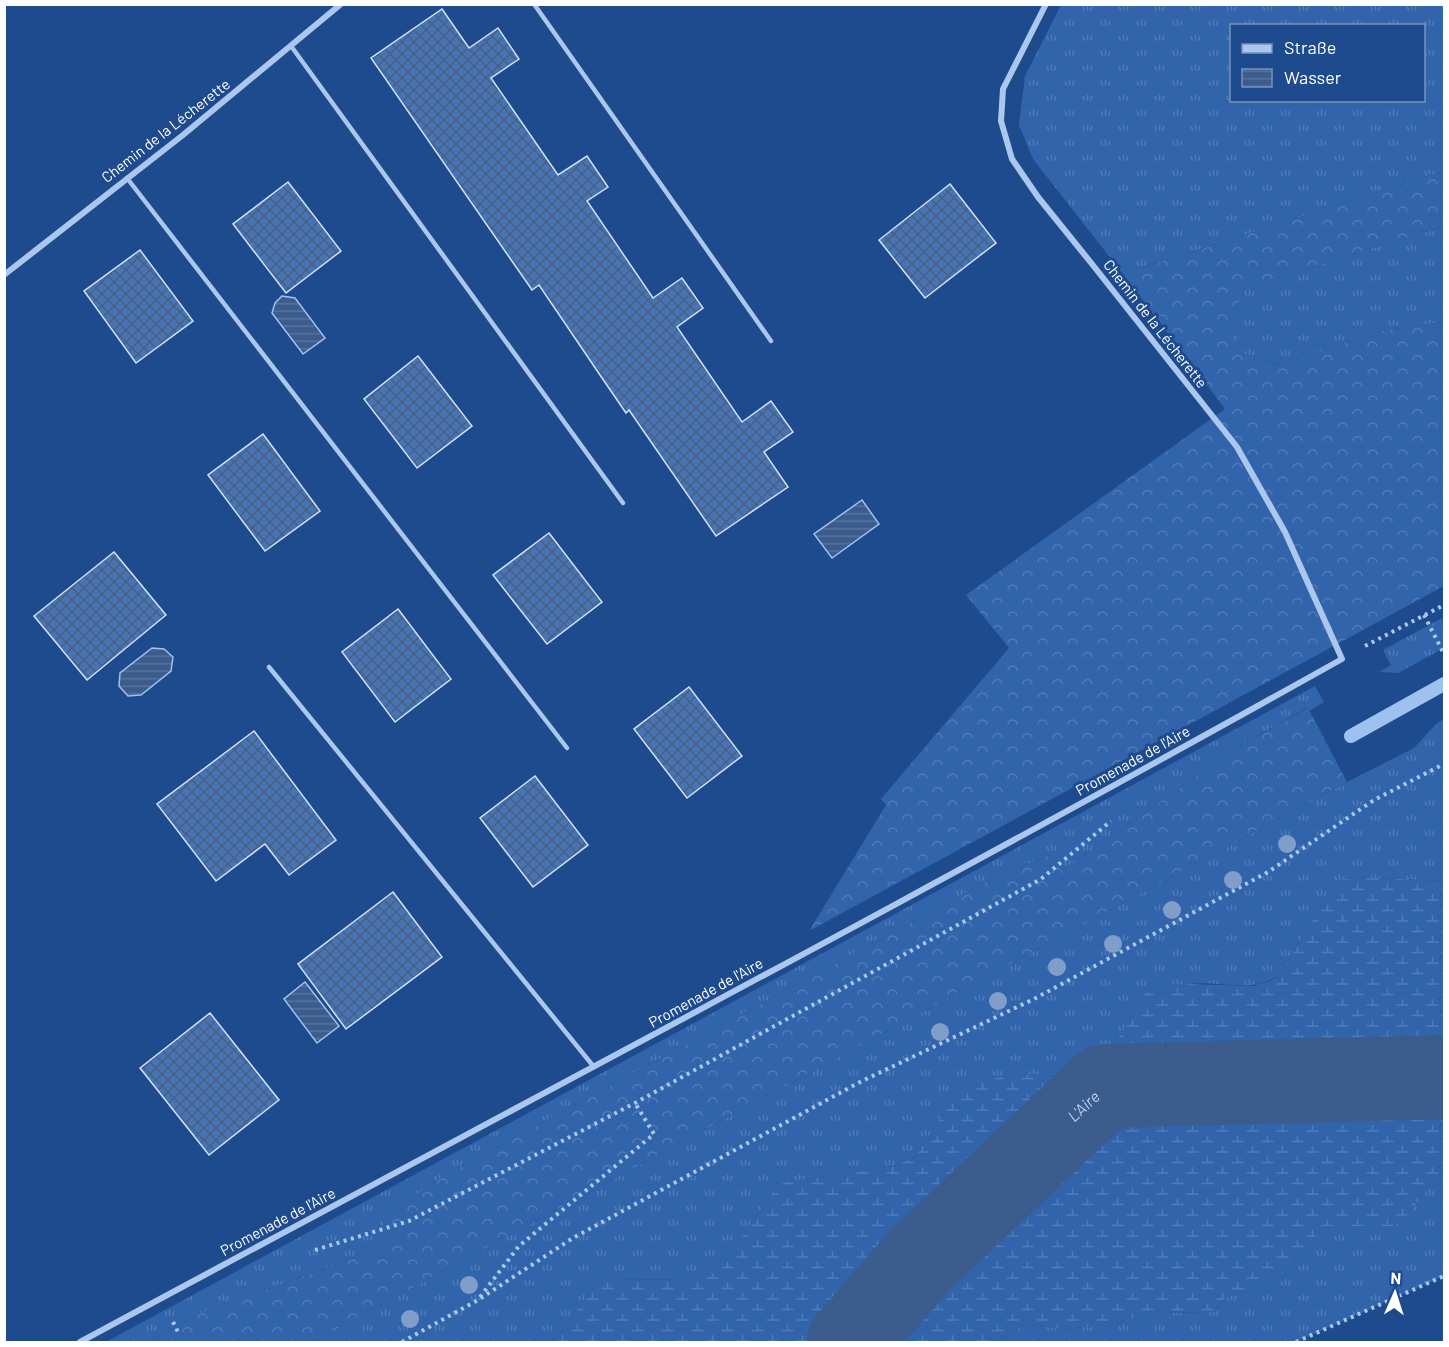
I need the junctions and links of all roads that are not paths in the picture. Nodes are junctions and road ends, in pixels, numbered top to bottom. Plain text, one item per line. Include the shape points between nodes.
1 (341, 4) edge
2 (534, 4) edge
3 (1046, 4) edge
4 (291, 46) junction
5 (128, 178) junction
6 (4, 275) edge
7 (771, 341) dead end
8 (623, 503) dead end
9 (1342, 659) joint
10 (269, 667) dead end
11 (567, 748) dead end
12 (594, 1067) junction
13 (80, 1342) edge

1 - 4 street, Chemin de la Lécherette
2 - 7 lane
3 - 9 street, Chemin de la Lécherette via 1003,89 1001,122 1012,159 1236,447 1285,532
4 - 5 street, Chemin de la Lécherette
4 - 8 lane
5 - 6 street, Chemin de la Lécherette
5 - 11 lane
9 - 12 street, Promenade de l'Aire
10 - 12 lane
12 - 13 street, Promenade de l'Aire

